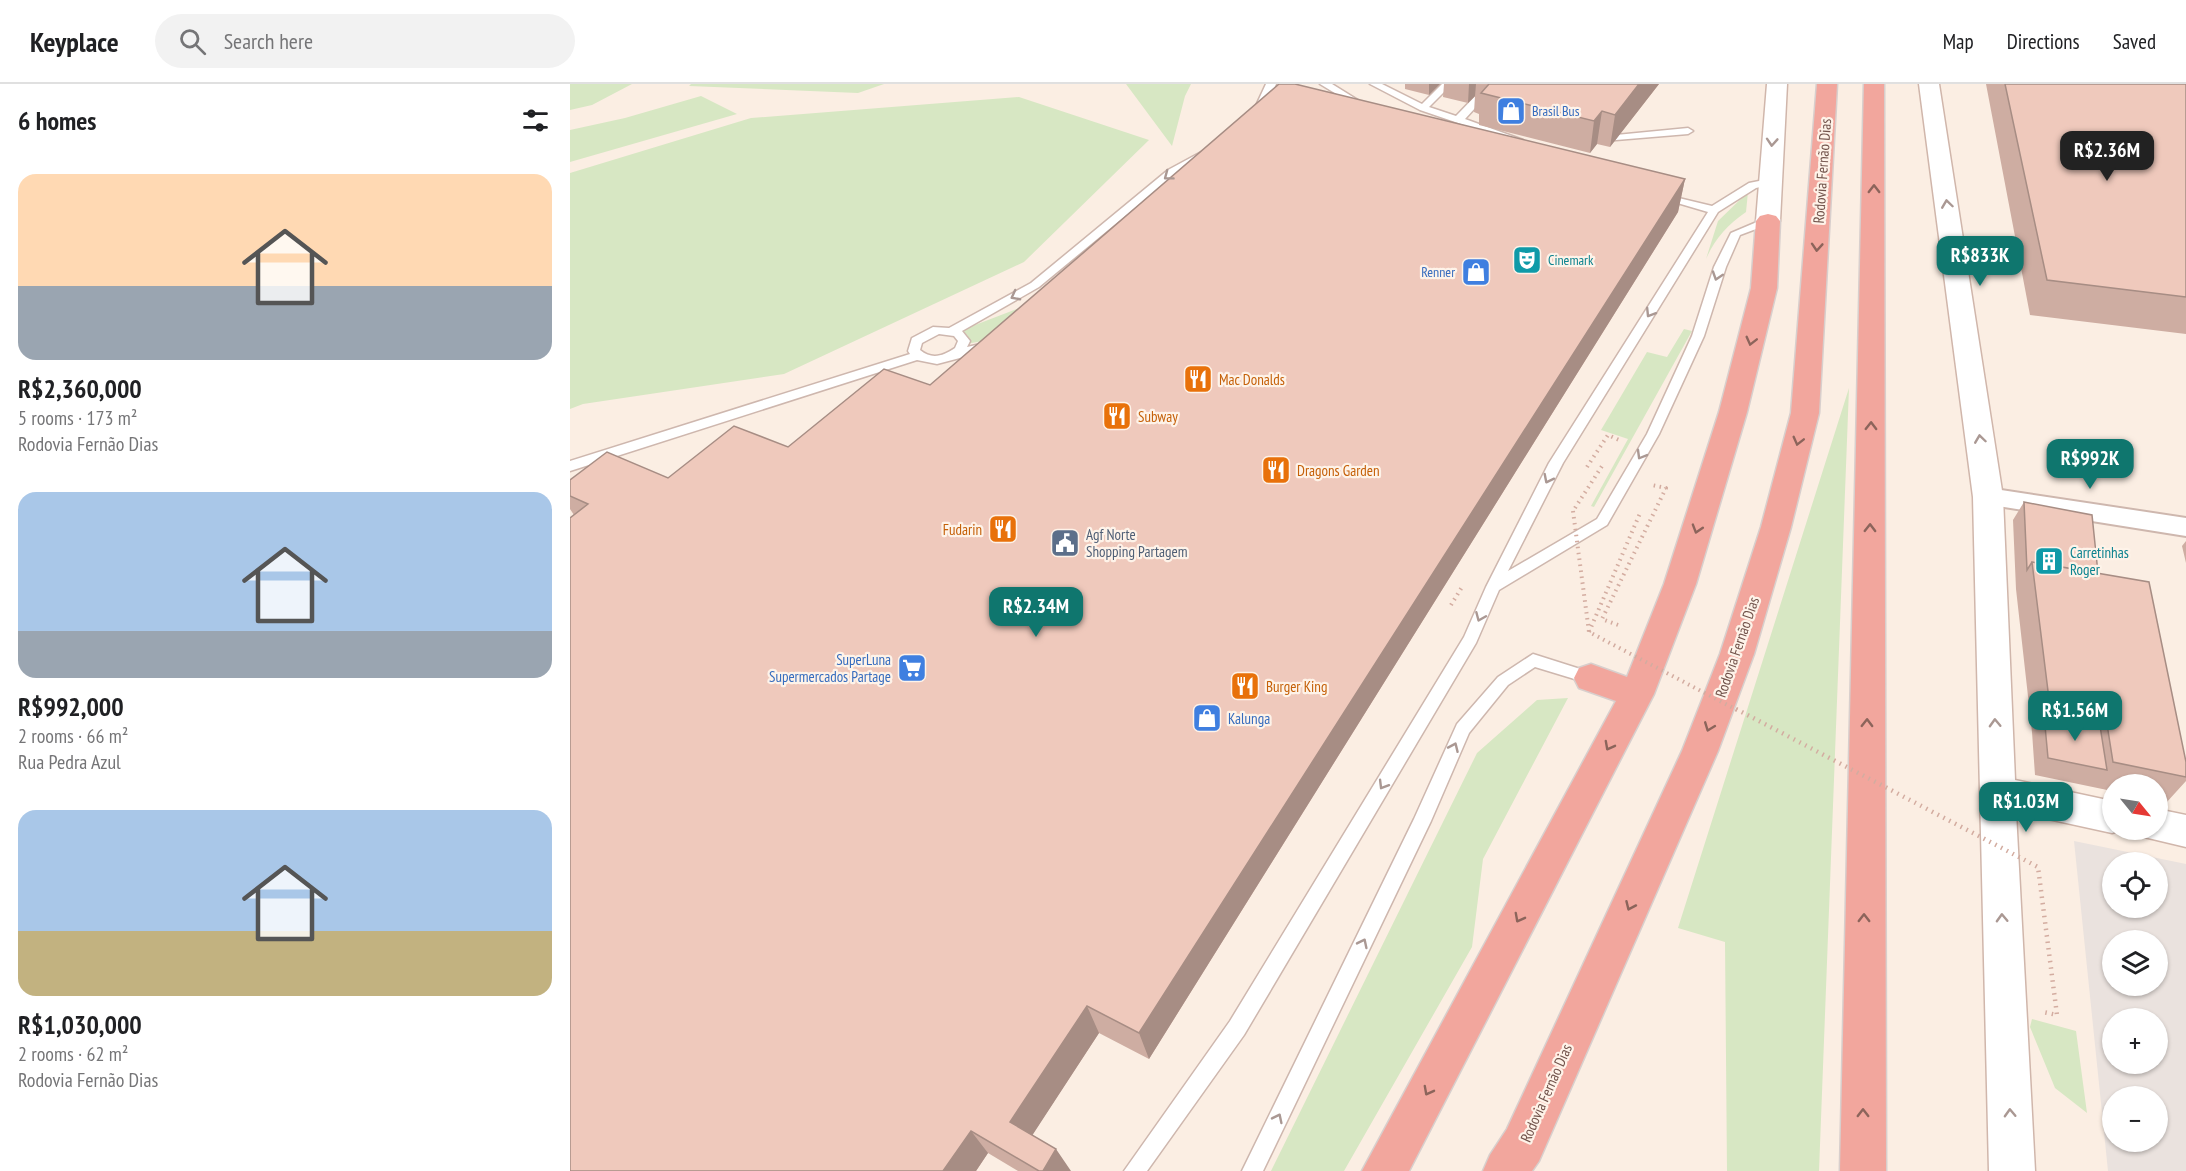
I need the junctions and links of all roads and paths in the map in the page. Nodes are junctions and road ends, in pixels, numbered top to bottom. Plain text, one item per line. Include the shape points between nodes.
1 (1272, 84) edge
2 (1325, 84) edge
3 (1375, 84) edge
4 (1402, 84) edge
5 (1447, 84) edge
6 (1492, 84) edge
7 (1777, 84) edge
8 (1827, 84) edge
9 (1874, 84) edge
10 (1929, 84) edge
11 (1392, 94) junction
12 (1341, 106) edge
13 (1423, 108) junction
14 (1254, 114) edge
15 (1458, 120) junction
16 (1623, 120) edge
17 (1688, 131) dead end
18 (1518, 140) edge
19 (1219, 143) edge
20 (1769, 182) junction
21 (1649, 194) edge
22 (1714, 210) junction
23 (1768, 221) junction
24 (953, 331) junction
25 (997, 343) edge
26 (955, 354) junction
27 (917, 356) junction
28 (570, 466) edge
29 (1647, 495) dead end
30 (1988, 497) junction
31 (1643, 505) dead end
32 (1573, 511) dead end
33 (2186, 527) edge
34 (1462, 586) dead end
35 (1493, 587) junction
36 (1451, 605) dead end
37 (1618, 625) dead end
38 (1589, 632) junction
39 (1591, 678) joint
40 (1637, 694) junction
41 (1997, 791) junction
42 (2102, 814) edge
43 (2168, 827) edge
44 (2186, 831) edge
45 (2043, 1012) dead end
46 (1134, 1171) edge
47 (1252, 1171) edge
48 (1385, 1171) edge
49 (1506, 1171) edge
50 (1863, 1171) edge
51 (2012, 1171) edge

1 - 14 lane via 1262,107
2 - 12 lane via 1370,110
3 - 11 lane
4 - 11 lane
5 - 13 lane
6 - 15 lane
7 -> 20 main road
8 -> 49 highway, Rodovia Fernão Dias via 1805,413 1776,527 1737,654 1700,751 1523,1145
50 -> 9 highway
30 -> 10 main road
11 - 13 lane
13 - 15 lane
15 - 18 lane
16 - 17 lane via 1608,139
19 -> 24 lane via 1172,172 1035,285
20 - 22 lane via 1753,185
20 - 23 main road
21 - 22 lane
22 -> 35 lane via 1556,464
23 -> 35 lane via 1736,233 1720,267 1698,336 1653,434 1602,522
23 -> 40 highway via 1764,288 1733,412 1680,584
24 - 26 lane via 964,341
24 - 27 lane via 937,330 921,337 914,346
25 - 26 lane
26 - 27 lane via 930,360
27 - 28 lane
29 - 37 path via 1651,485 1666,488 1602,619
30 - 33 street
41 -> 30 main road
31 - 38 path
32 - 38 path, bridge
34 - 36 path
35 -> 46 lane via 1471,639 1237,1028
38 - 45 path, bridge via 2038,867 2057,1015
39 - 40 highway
47 -> 39 lane via 1463,729 1503,681 1533,660
40 -> 48 highway
41 - 42 main road
51 -> 41 main road
43 - 44 main road

